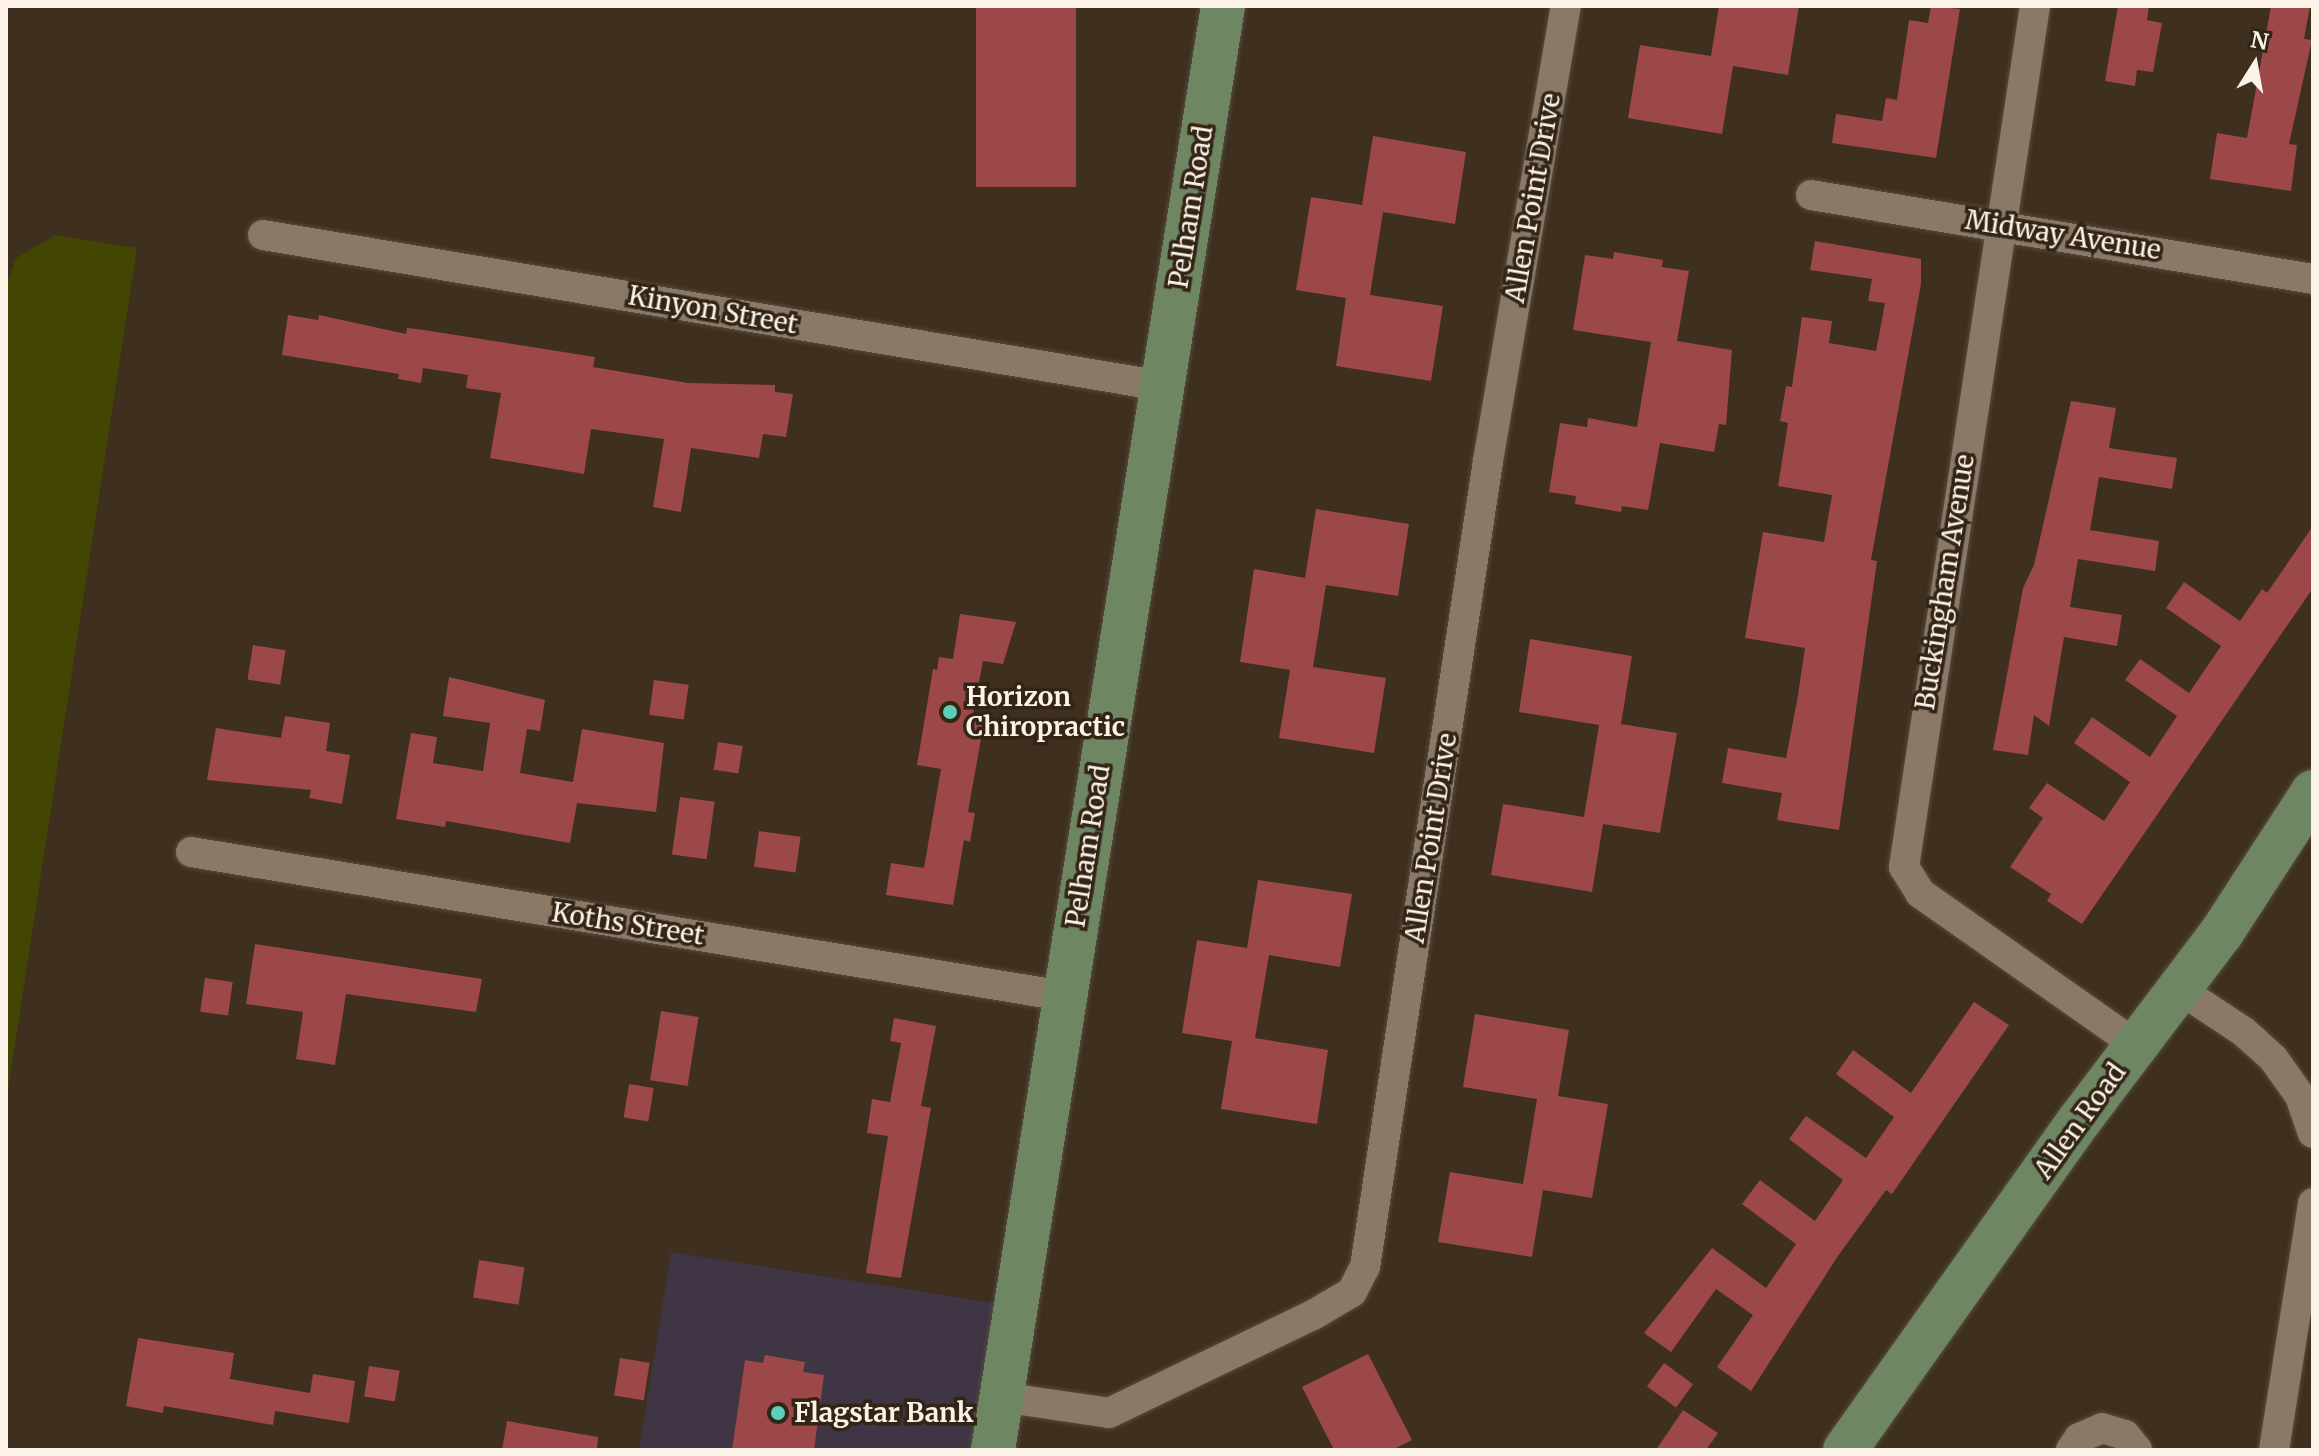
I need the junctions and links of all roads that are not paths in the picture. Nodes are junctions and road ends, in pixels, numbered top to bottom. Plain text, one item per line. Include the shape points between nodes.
1 (1223, 6) edge
2 (1566, 6) edge
3 (2035, 6) edge
4 (1811, 195) dead end
5 (2001, 225) junction
6 (263, 235) dead end
7 (2313, 279) edge
8 (1162, 386) junction
9 (2313, 792) edge
10 (191, 852) dead end
11 (2179, 989) junction
12 (1064, 996) junction
13 (2136, 1045) junction
14 (2313, 1133) edge
15 (2313, 1203) edge
16 (1001, 1397) junction
17 (993, 1450) edge
18 (1845, 1450) edge
19 (2071, 1450) edge
20 (2137, 1450) edge
21 (2274, 1450) edge

1 - 8 main road, Pelham Road
2 - 16 street, Allen Point Drive via 1488,461 1365,1267 1352,1292 1313,1315 1109,1413
3 - 5 street, Buckingham Avenue
4 - 5 street, Midway Avenue
5 - 7 street, Midway Avenue
5 - 13 street, Buckingham Avenue via 1904,867 1920,893
6 - 8 street, Kinyon Street
8 - 12 main road, Pelham Road
9 - 11 main road, Allen Road
10 - 12 street, Koths Street
11 - 13 main road, Allen Road
11 - 14 street via 2273,1058 2300,1096
12 - 16 main road, Pelham Road
13 - 18 main road, Allen Road
15 - 21 street
16 - 17 main road, Pelham Road
19 - 20 street via 2079,1438 2102,1428 2125,1435

